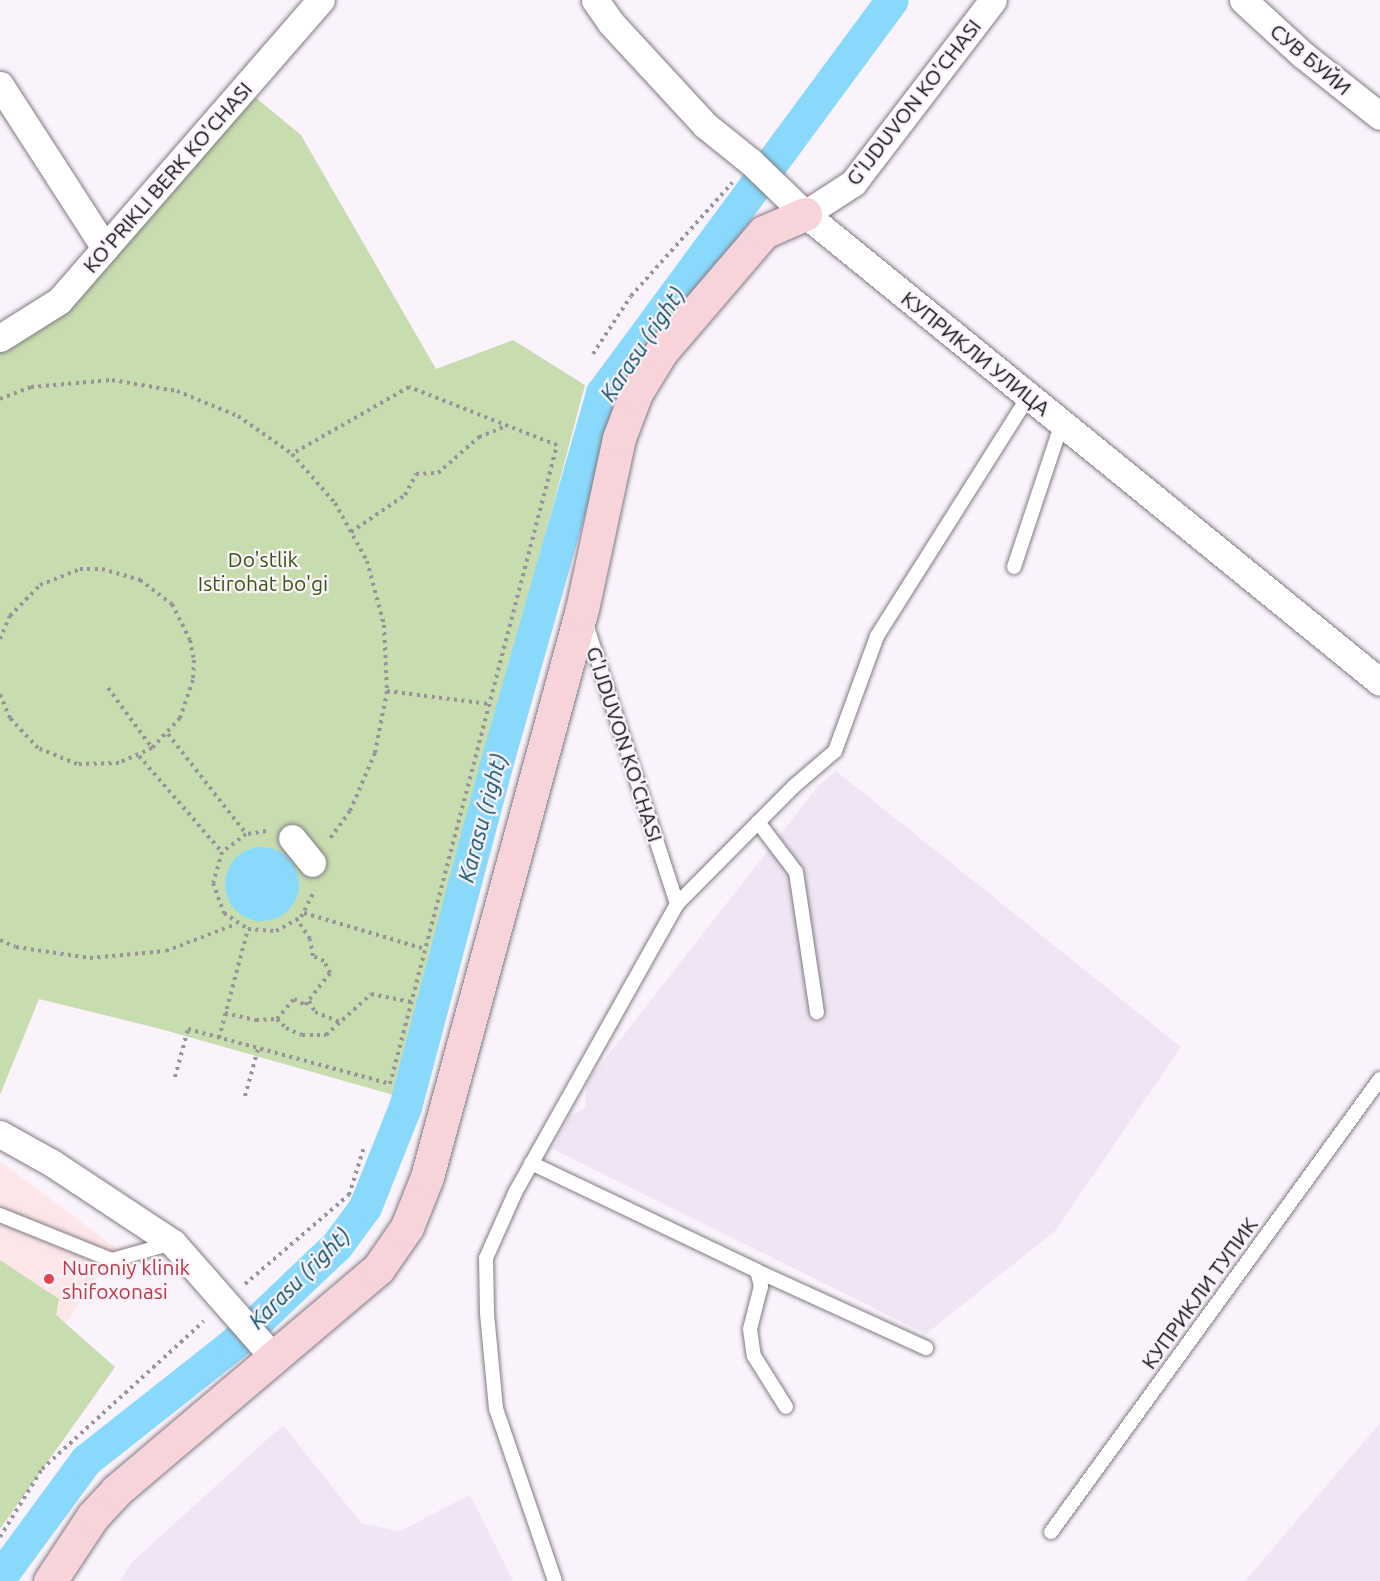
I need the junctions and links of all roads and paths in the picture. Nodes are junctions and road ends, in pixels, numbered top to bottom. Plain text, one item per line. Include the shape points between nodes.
1 (321, 0) edge
2 (595, 0) edge
3 (993, 0) edge
4 (1243, 0) edge
5 (0, 85) edge
6 (1380, 116) edge
7 (751, 162) junction
8 (794, 203) junction
9 (105, 248) junction
10 (0, 338) edge
11 (592, 354) dead end
12 (1029, 396) junction
13 (0, 399) edge
14 (1062, 423) junction
15 (509, 424) junction
16 (292, 454) junction
17 (351, 532) junction
18 (1014, 567) dead end
19 (582, 609) junction
20 (0, 639) edge
21 (1380, 682) edge
22 (108, 688) dead end
23 (387, 691) junction
24 (0, 694) edge
25 (489, 704) junction
26 (168, 734) junction
27 (152, 748) junction
28 (139, 756) junction
29 (758, 822) junction
30 (246, 834) junction
31 (292, 838) joint
32 (222, 852) junction
33 (312, 863) junction
34 (677, 904) junction
35 (304, 913) junction
36 (297, 920) junction
37 (236, 924) junction
38 (248, 929) junction
39 (0, 940) edge
40 (425, 949) junction
41 (309, 1001) junction
42 (411, 1002) junction
43 (817, 1012) dead end
44 (225, 1013) junction
45 (278, 1018) junction
46 (342, 1023) junction
47 (219, 1038) junction
48 (258, 1049) junction
49 (175, 1077) dead end
50 (1380, 1079) edge
51 (245, 1096) dead end
52 (0, 1134) edge
53 (364, 1147) dead end
54 (531, 1163) junction
55 (0, 1215) edge
56 (173, 1243) junction
57 (757, 1271) junction
58 (225, 1301) junction
59 (926, 1347) dead end
60 (270, 1353) junction
61 (786, 1407) dead end
62 (1051, 1532) dead end
63 (0, 1537) edge
64 (50, 1581) edge
65 (555, 1581) edge

1 - 9 street, KO'PRIKLI BERK KO'CHASI
2 - 7 street, КУПРИКЛИ УЛИЦА via 611,23 705,125
3 - 8 street, G'IJDUVON KO'CHASI via 853,183
4 - 6 street, СУВ БУЙИ via 1303,55
5 - 9 street
7 - 8 street, КУПРИКЛИ УЛИЦА
7 - 11 path via 631,296
8 - 12 street, КУПРИКЛИ УЛИЦА
8 - 19 street, G'IJDUVON KO'CHASI via 764,232 661,352 636,393 619,438
9 - 10 street, KO'PRIKLI BERK KO'CHASI via 59,301
12 - 14 street, КУПРИКЛИ УЛИЦА
12 - 29 lane via 878,636 835,751
13 - 16 path via 31,387 111,380 177,391 238,416
14 - 18 lane
14 - 21 street, КУПРИКЛИ УЛИЦА
15 - 16 path via 409,387
15 - 17 path via 479,437 438,473 416,474 405,495
15 - 25 path via 556,445
16 - 17 path via 335,503
17 - 23 path via 367,561 384,625
19 - 34 lane, G'IJDUVON KO'CHASI
19 - 60 street via 418,1203 394,1250 378,1269
20 - 26 path via 23,599 59,575 102,569 141,579 172,604 192,650 189,700
22 - 27 path
23 - 25 path
23 - 33 path via 375,753 350,812
24 - 28 path via 22,735 57,759 98,766
25 - 40 path
26 - 27 path
26 - 30 path
27 - 28 path
28 - 32 path
29 - 34 lane
29 - 43 lane via 796,872
30 - 31 path via 262,830
30 - 32 path
31 - 33 street
32 - 37 path via 213,883 216,899
33 - 35 path via 315,891
34 - 54 lane
35 - 36 path
35 - 40 path
36 - 38 path via 276,931
36 - 41 path via 310,939 313,956 324,961 330,973
37 - 38 path
37 - 39 path via 166,951 90,958 16,947
38 - 44 path
40 - 42 path
41 - 45 path via 305,1005 294,999
41 - 46 path via 315,1012
42 - 46 path via 371,994
42 - 48 path via 390,1084
44 - 45 path via 256,1020
44 - 47 path
45 - 46 path via 286,1028 302,1035 326,1035
47 - 48 path
47 - 49 path via 188,1029
48 - 51 path
50 - 62 lane, КУПРИКЛИ ТУПИК
52 - 56 street via 52,1163
53 - 58 path via 349,1196
54 - 57 lane
54 - 65 lane via 486,1258 487,1313 496,1409
55 - 56 lane via 111,1260
56 - 58 street
57 - 59 lane
57 - 61 lane via 761,1286 750,1329 754,1356
58 - 60 street
58 - 63 path via 42,1469
60 - 64 street via 116,1491 93,1516

